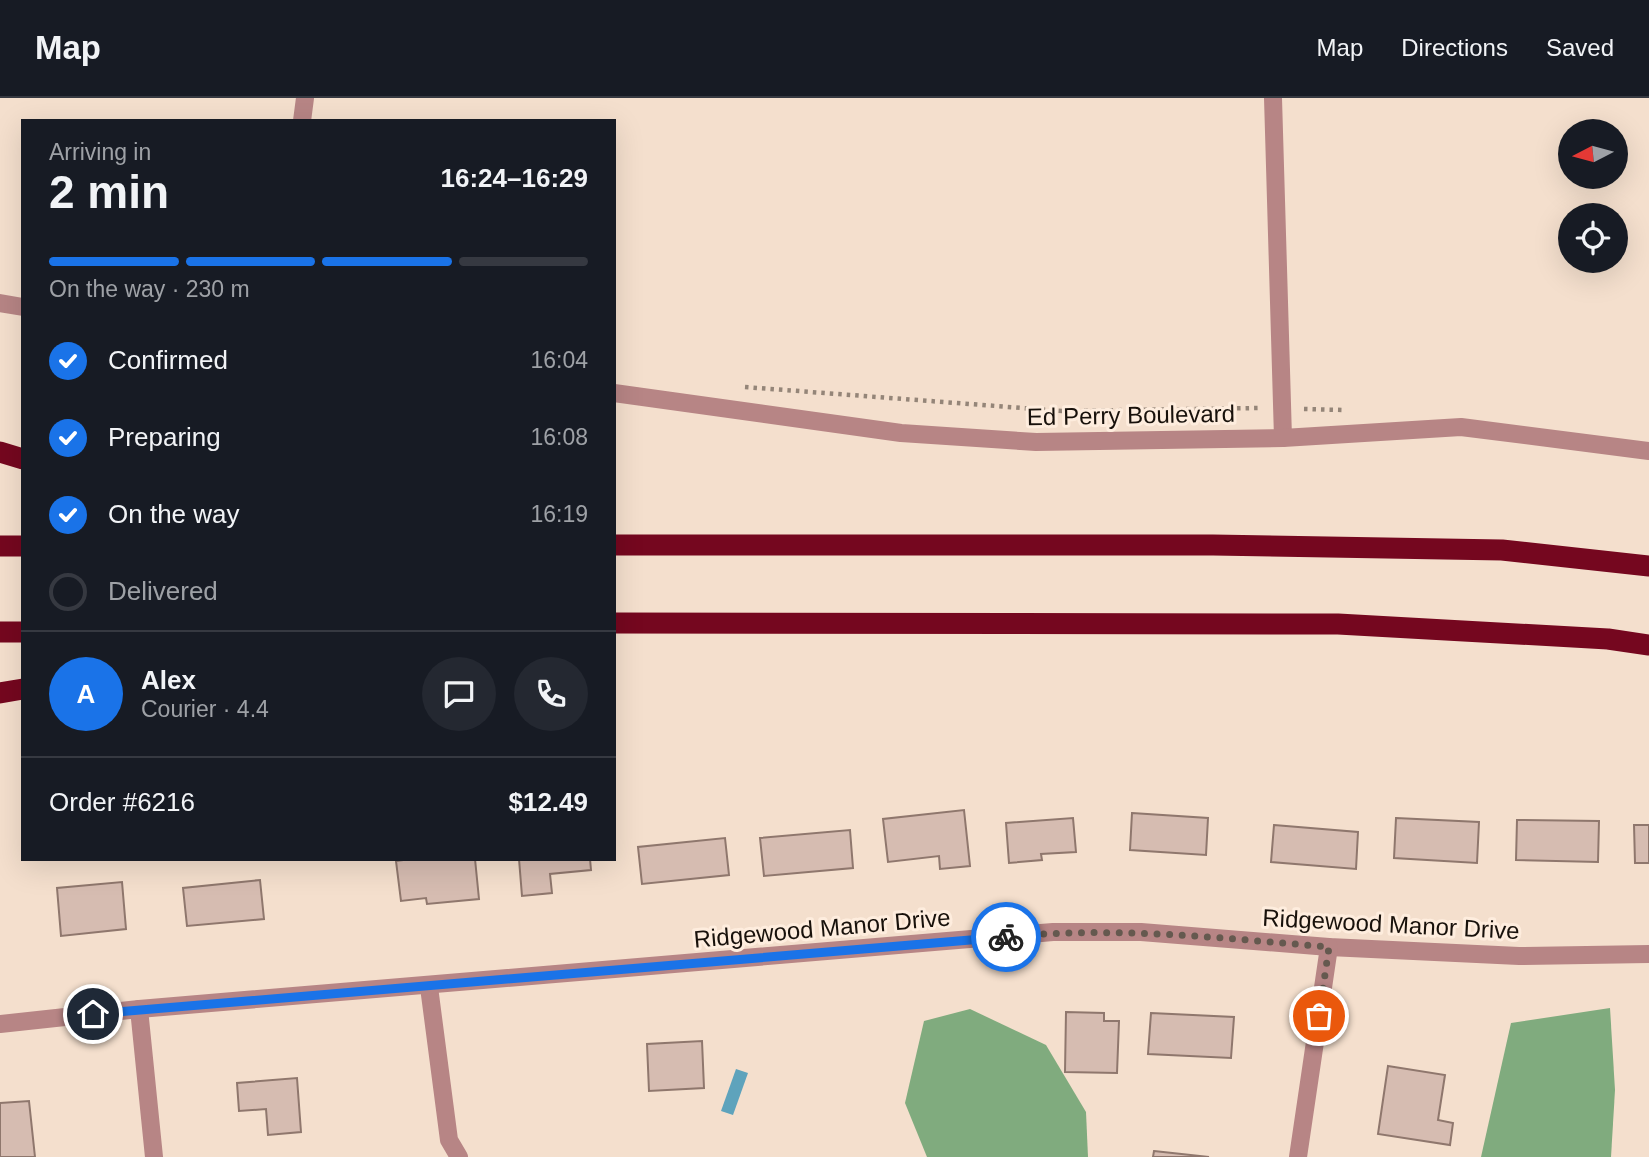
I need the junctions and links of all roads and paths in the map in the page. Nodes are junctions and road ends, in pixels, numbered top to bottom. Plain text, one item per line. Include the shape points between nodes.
1 (305, 98) edge
2 (1273, 98) edge
3 (302, 119) edge
4 (0, 303) edge
5 (21, 307) edge
6 (738, 386) dead end
7 (616, 393) edge
8 (1280, 408) junction
9 (1349, 410) dead end
10 (1283, 438) junction
11 (1649, 451) edge
12 (0, 452) edge
13 (21, 458) edge
14 (616, 545) edge
15 (0, 546) edge
16 (21, 546) edge
17 (1649, 566) edge
18 (616, 623) edge
19 (0, 632) edge
20 (21, 632) edge
21 (1649, 645) edge
22 (21, 689) edge
23 (0, 693) edge
24 (1329, 947) junction
25 (1649, 954) edge
26 (429, 987) junction
27 (139, 1009) junction
28 (0, 1024) edge
29 (154, 1157) edge
30 (459, 1157) edge
31 (1298, 1157) edge

1 - 3 street
2 - 8 street
4 - 5 street
6 - 8 path via 1062,411
7 - 10 street, Ed Perry Boulevard via 901,433 1036,442
8 - 9 path
8 - 10 street
10 - 11 street, Ed Perry Boulevard via 1461,427
12 - 13 highway
14 - 17 highway via 1199,544 1488,549
15 - 16 highway
18 - 21 highway via 1338,624
19 - 20 highway
22 - 23 highway
24 - 25 street, Ridgewood Manor Drive via 1519,956
24 - 26 street, Ridgewood Manor Drive via 1141,932 1054,932
24 - 31 street
26 - 27 street, Ridgewood Manor Drive
26 - 30 street via 449,1140
27 - 28 street, Ridgewood Manor Drive
27 - 29 street

